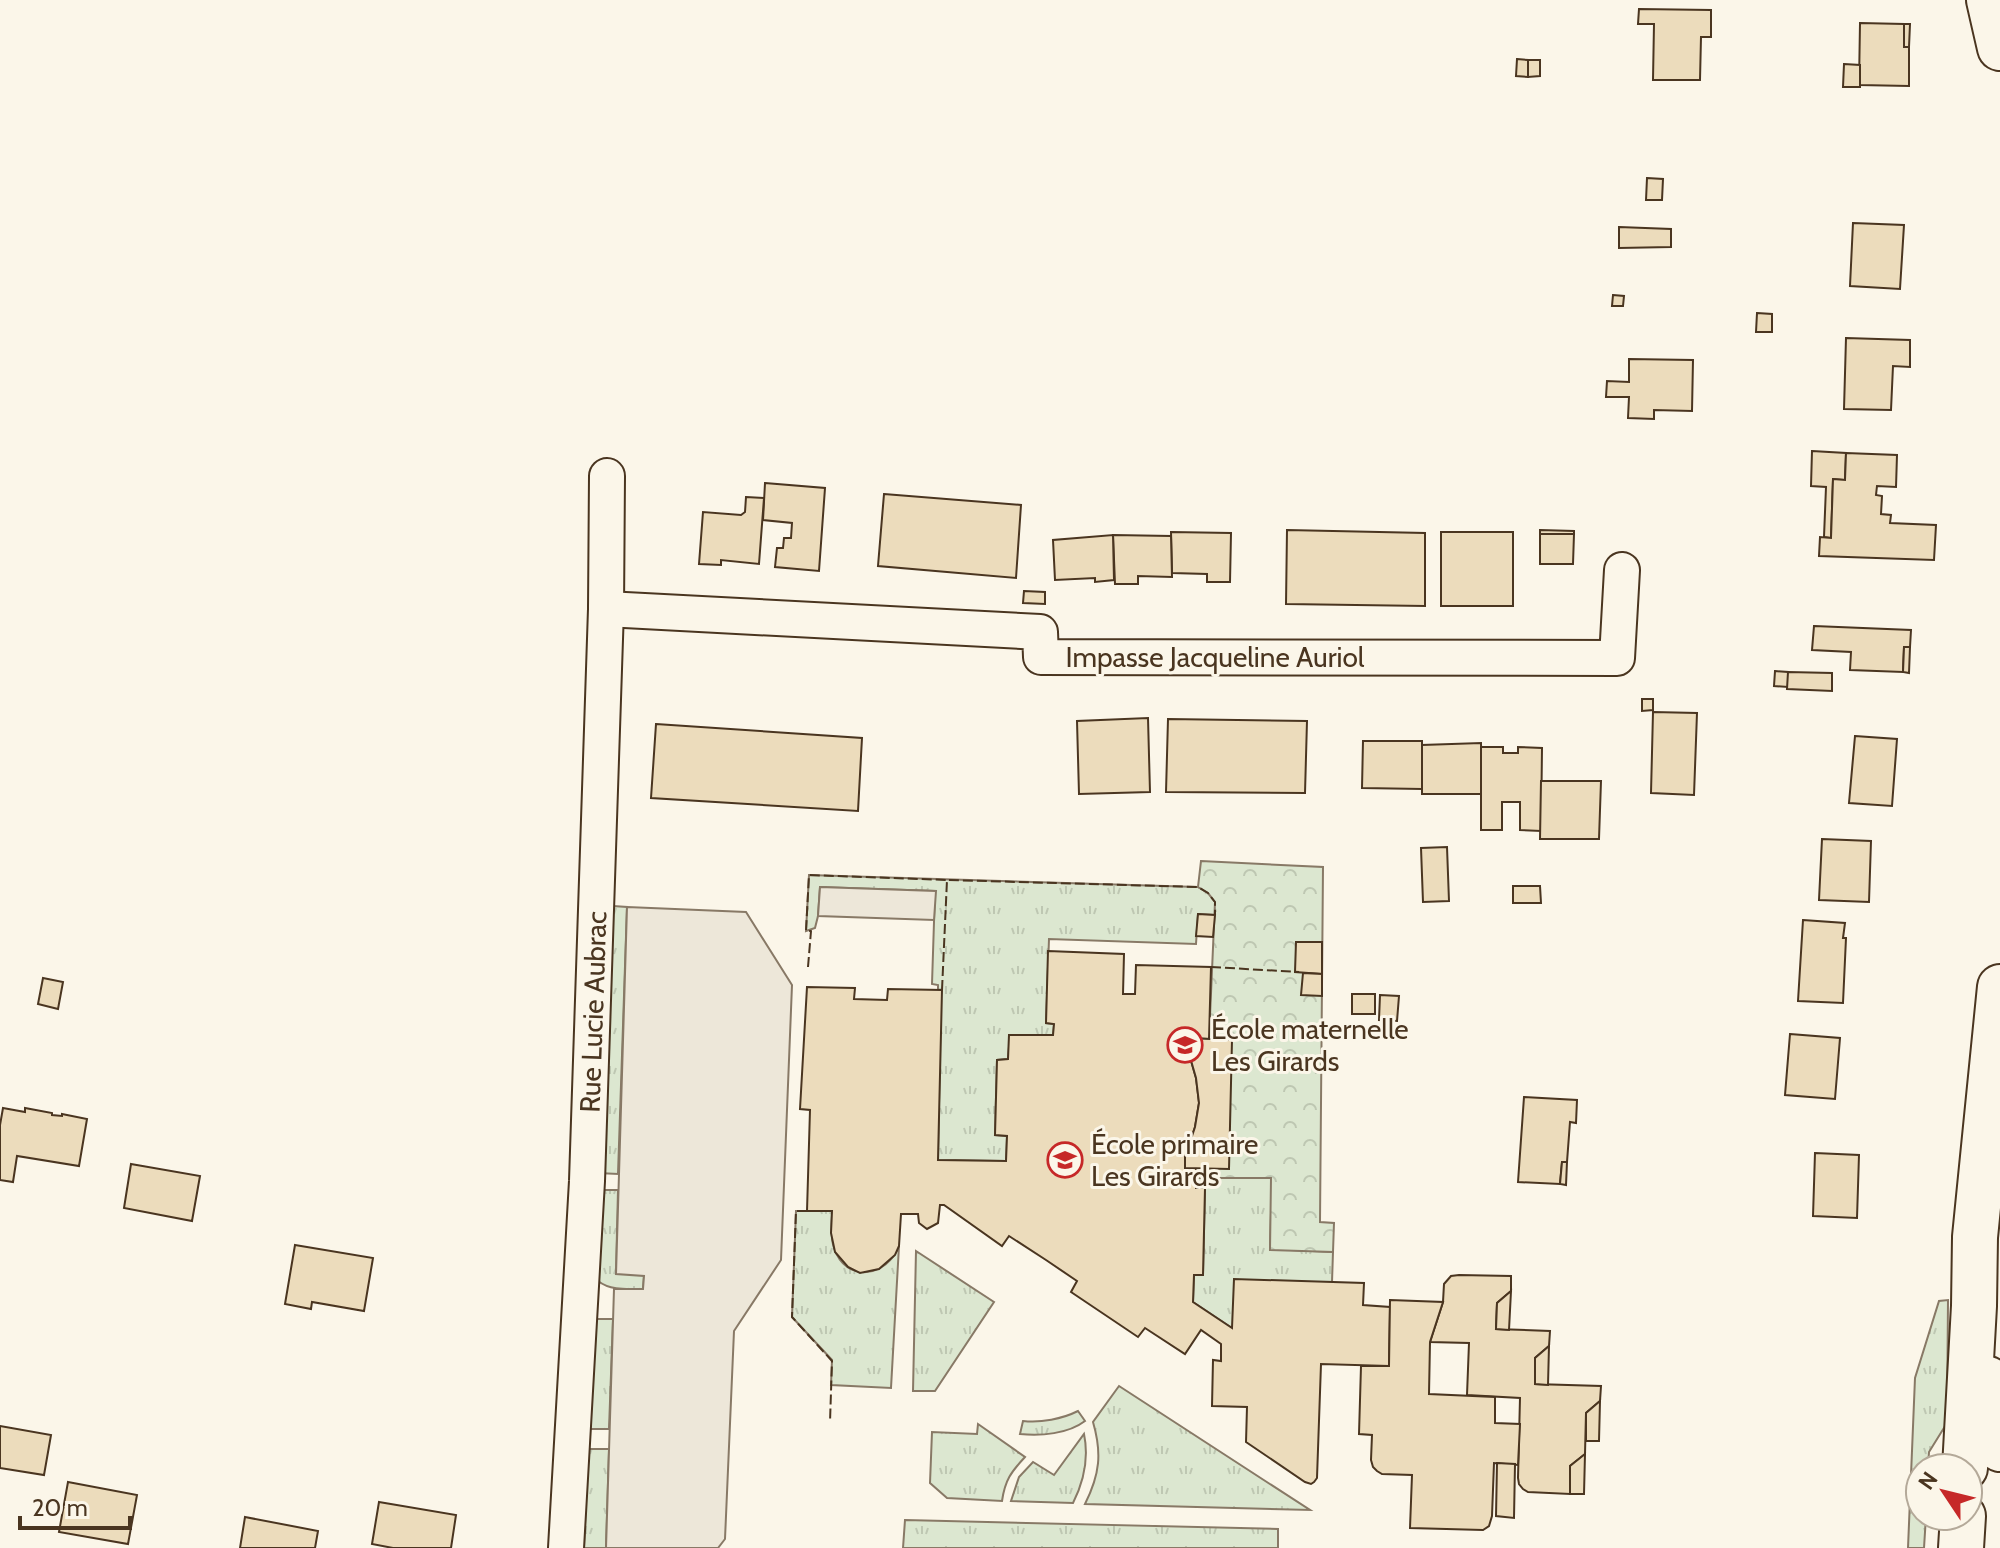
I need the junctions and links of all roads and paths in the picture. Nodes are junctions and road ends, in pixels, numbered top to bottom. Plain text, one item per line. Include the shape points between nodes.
1 (1989, 0) edge
2 (2000, 48) edge
3 (607, 476) dead end
4 (1622, 570) dead end
5 (606, 609) junction
6 (2000, 987) edge
7 (1987, 1240) edge
8 (1974, 1306) junction
9 (2000, 1449) edge
10 (1966, 1452) edge
11 (566, 1548) edge

1 - 2 street
3 - 5 street, Rue Lucie Aubrac
4 - 5 street, Impasse Jacqueline Auriol via 1617,658 1041,657 1040,632
5 - 11 street, Rue Lucie Aubrac via 587,1181
6 - 7 street
7 - 8 street
8 - 9 street
8 - 10 street

